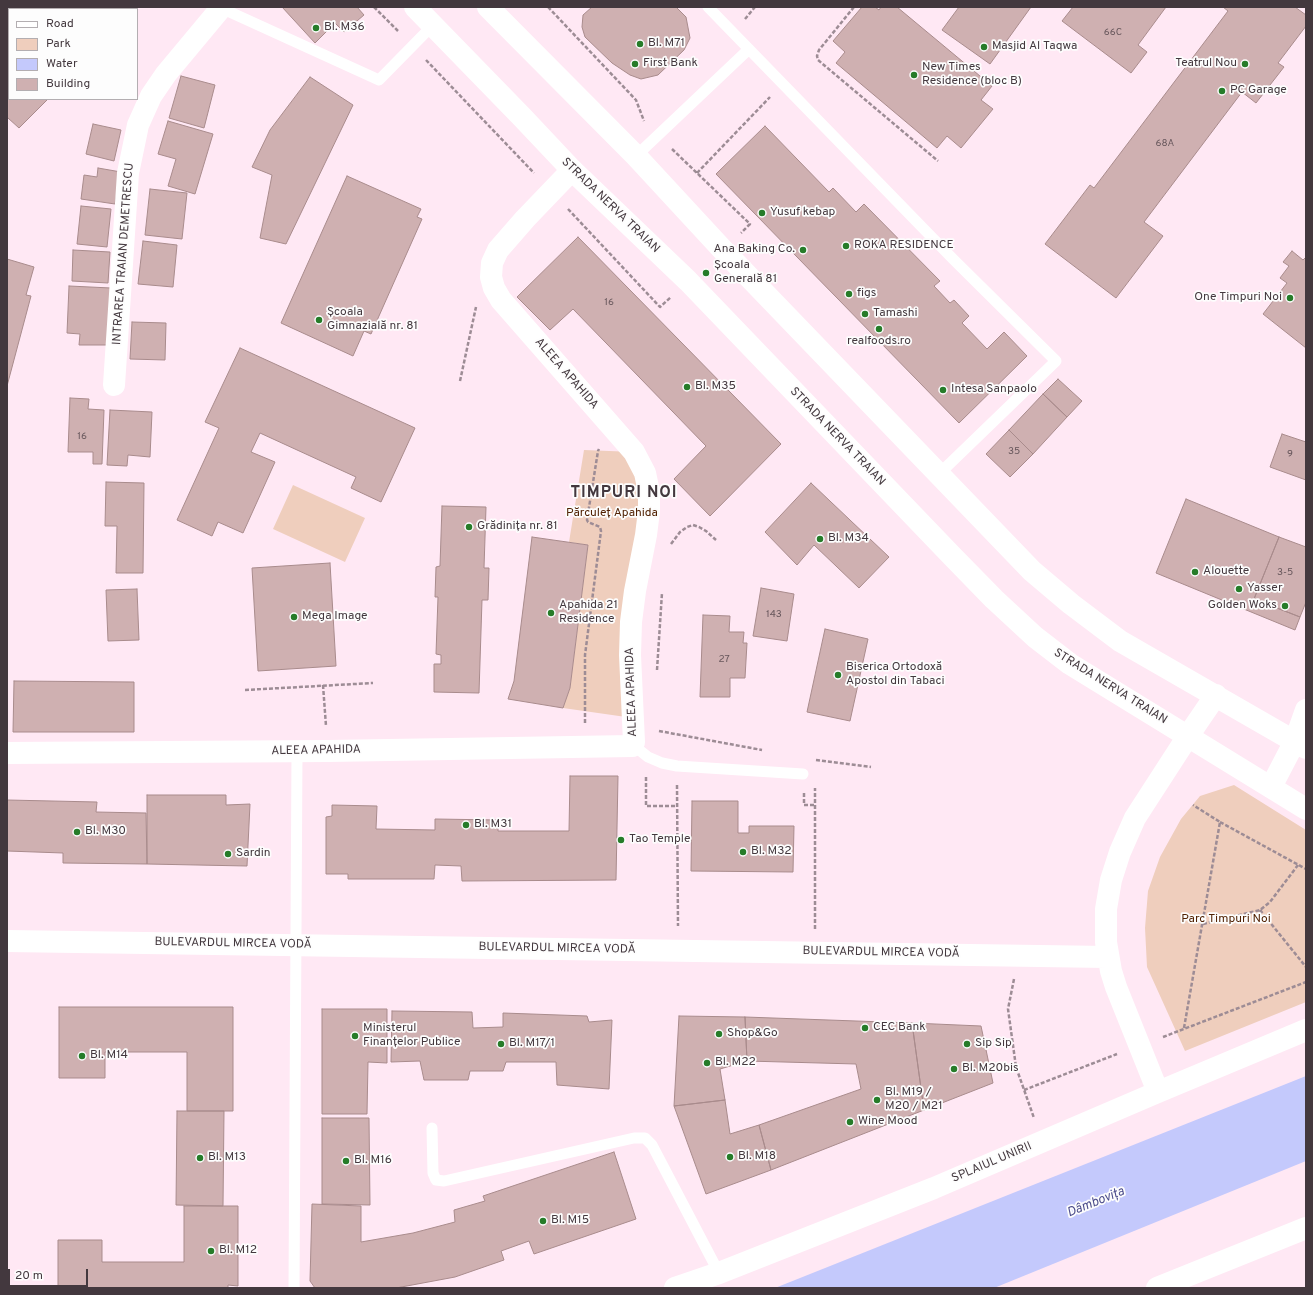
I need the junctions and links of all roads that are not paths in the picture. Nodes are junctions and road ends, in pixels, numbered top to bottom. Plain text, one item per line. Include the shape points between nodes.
1 (415, 7) edge
2 (488, 7) edge
3 (708, 7) edge
4 (220, 8) edge
5 (433, 25) junction
6 (749, 50) junction
7 (636, 156) junction
8 (572, 170) junction
9 (114, 385) dead end
10 (939, 474) junction
11 (1216, 696) junction
12 (1306, 710) edge
13 (1188, 736) junction
14 (1301, 745) edge
15 (297, 751) junction
16 (641, 751) junction
17 (7, 753) edge
18 (803, 774) dead end
19 (1272, 787) junction
20 (1306, 809) edge
21 (7, 941) edge
22 (296, 945) junction
23 (1108, 957) junction
24 (1306, 1030) edge
25 (1158, 1092) junction
26 (432, 1128) dead end
27 (1306, 1228) edge
28 (719, 1273) junction
29 (294, 1288) edge
30 (675, 1288) edge
31 (1157, 1288) edge

1 - 5 main road, STRADA NERVA TRAIAN
2 - 7 main road
3 - 6 lane
4 - 5 lane via 379,80
4 - 9 main road, INTRAREA TRAIAN DEMETRESCU via 166,74 151,96 138,125 128,173
5 - 8 main road, STRADA NERVA TRAIAN
6 - 7 lane
6 - 10 lane via 1056,361
7 - 10 main road via 717,244
8 - 13 main road, STRADA NERVA TRAIAN via 688,281 994,599 1035,637 1070,664
8 - 16 main road, ALEEA APAHIDA via 498,250 492,263 491,277 501,300 634,452 645,473 650,492 649,511 635,591 630,655 634,742
10 - 11 main road via 1032,571 1071,604 1120,641
11 - 13 main road
11 - 14 main road
12 - 14 main road
13 - 19 main road, STRADA NERVA TRAIAN
13 - 23 main road via 1135,818 1120,852 1106,908
14 - 19 main road
15 - 16 main road, ALEEA APAHIDA via 629,747
15 - 17 main road, ALEEA APAHIDA
15 - 22 lane
16 - 18 lane via 662,763 677,766
19 - 20 main road, STRADA NERVA TRAIAN
21 - 22 main road, BULEVARDUL MIRCEA VODĂ
22 - 23 main road, BULEVARDUL MIRCEA VODĂ
22 - 29 lane
23 - 25 main road via 1116,987
24 - 25 main road, SPLAIUL UNIRII
25 - 28 main road, SPLAIUL UNIRII via 934,1188
26 - 28 lane via 433,1173 436,1180 444,1181 634,1138 645,1138 652,1145
27 - 31 main road
28 - 30 main road, SPLAIUL UNIRII

